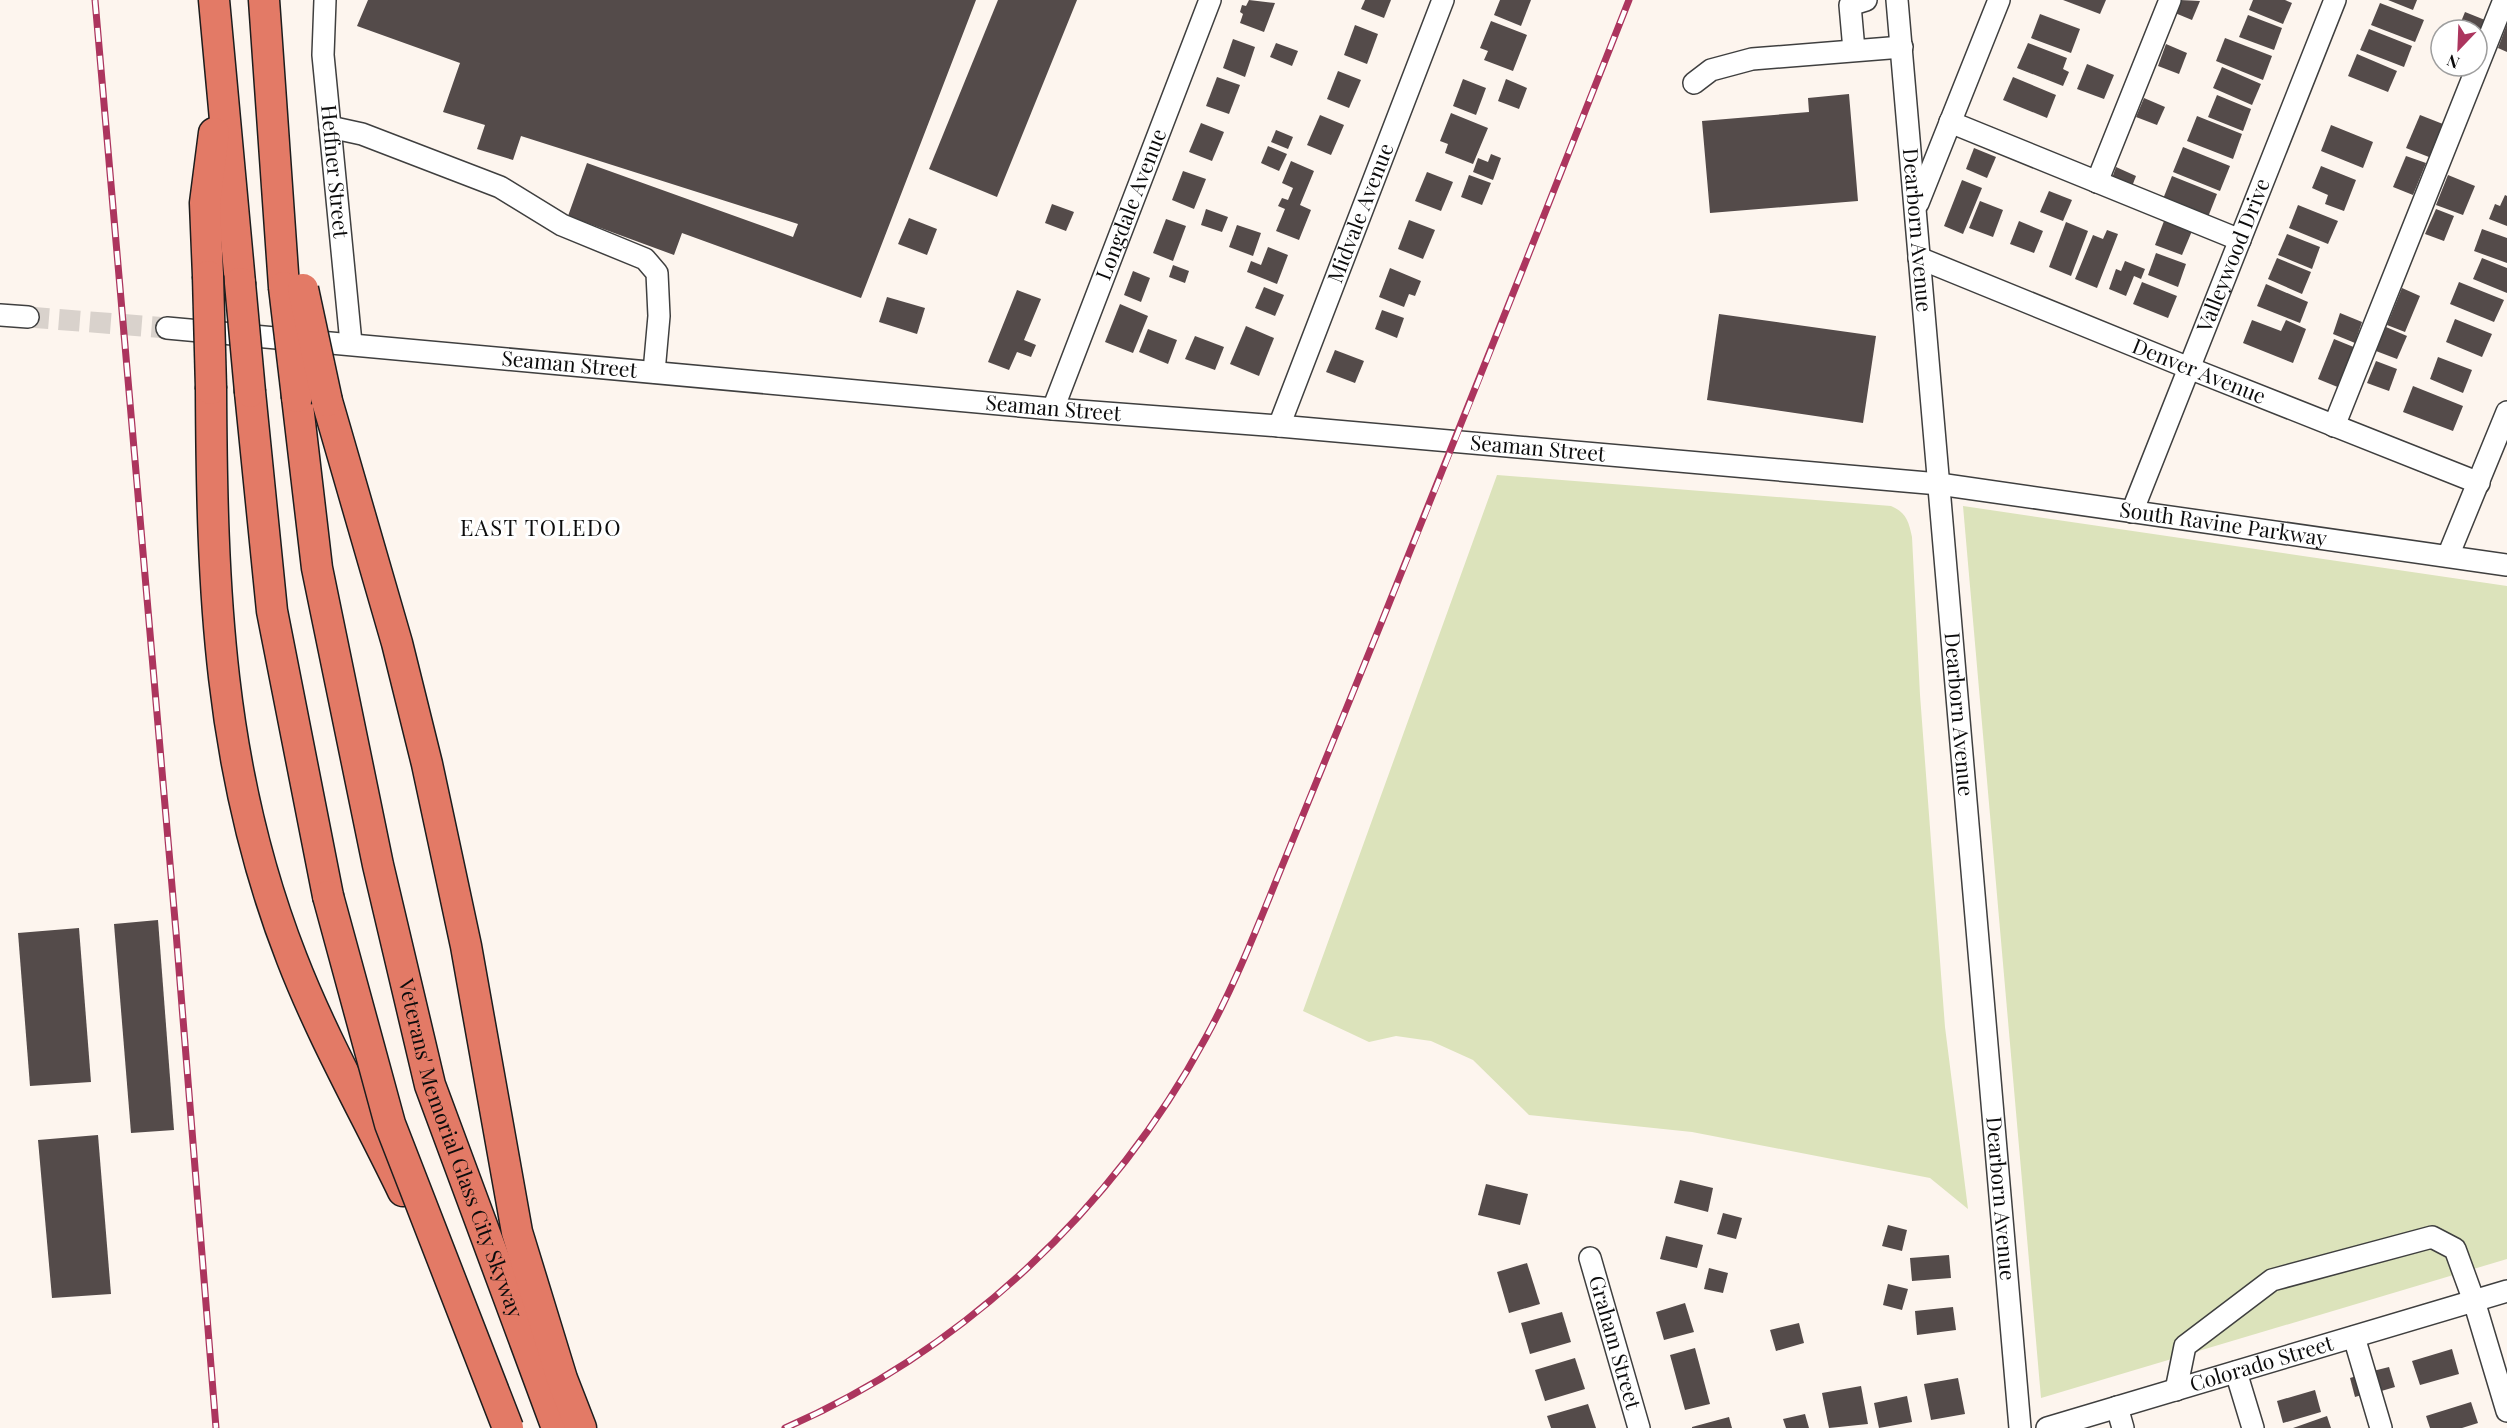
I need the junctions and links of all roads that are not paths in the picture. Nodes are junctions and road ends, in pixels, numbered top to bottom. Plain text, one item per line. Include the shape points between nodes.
1 (214, 0) edge
2 (264, 0) edge
3 (325, 0) edge
4 (1209, 0) edge
5 (1443, 0) edge
6 (1866, 0) edge
7 (1898, 0) edge
8 (1999, 0) edge
9 (2170, 0) edge
10 (2335, 0) edge
11 (2504, 0) edge
12 (1902, 46) junction
13 (1854, 50) junction
14 (221, 70) junction
15 (1694, 83) dead end
16 (1950, 122) junction
17 (330, 127) junction
18 (2097, 182) junction
19 (1917, 206) junction
20 (2240, 240) junction
21 (1919, 258) junction
22 (290, 282) junction
23 (0, 315) edge
24 (28, 317) tunnel mouth
25 (167, 328) tunnel mouth
26 (351, 343) junction
27 (2189, 368) junction
28 (654, 372) junction
29 (1053, 409) junction
30 (2507, 412) edge
31 (1280, 426) junction
32 (2334, 426) junction
33 (2479, 483) junction
34 (1939, 484) junction
35 (2132, 512) junction
36 (2448, 556) junction
37 (2507, 565) edge
38 (1590, 1258) dead end
39 (2507, 1291) edge
40 (2474, 1301) junction
41 (2354, 1337) junction
42 (2236, 1372) junction
43 (2176, 1390) junction
44 (2117, 1407) junction
45 (2507, 1411) edge
46 (508, 1428) edge
47 (517, 1428) edge
48 (557, 1428) edge
49 (581, 1428) edge
50 (1640, 1428) edge
51 (2020, 1428) edge
52 (2047, 1428) edge
53 (2123, 1428) edge
54 (2253, 1428) edge
55 (2381, 1428) edge

1 - 14 highway
2 - 22 highway
3 - 17 street, Heffner Street via 323,55
4 - 29 street, Longdale Avenue
5 - 31 street, Midvale Avenue
6 - 13 street via 1850,5
7 - 12 street, Dearborn Avenue
8 - 16 street
9 - 18 street
10 - 20 street, Valleywood Drive
11 - 32 street
12 - 13 street
12 - 19 street, Dearborn Avenue
13 - 15 street via 1752,59 1711,70
14 - 46 highway, bridge via 272,611 328,896 390,1124
14 - 47 highway, bridge via 205,203 213,542 219,646 230,736 263,873 307,995
16 - 18 street
16 - 19 street
17 - 26 street, Heffner Street
17 - 28 street via 362,134 500,187 562,225 645,259 657,273 659,316
18 - 20 street
19 - 21 street, Dearborn Avenue
20 - 27 street, Valleywood Drive
21 - 27 street, Denver Avenue
21 - 34 street, Dearborn Avenue
22 - 48 highway, Veterans' Memorial Glass City Skyway, bridge via 297,397 317,568 378,865 430,1085
22 - 49 highway, bridge via 397,643 448,856 517,1232
23 - 24 street
25 - 26 street, Seaman Street
26 - 28 street, Seaman Street
27 - 32 street, Denver Avenue
27 - 35 street, Valleywood Drive
28 - 29 street, Seaman Street
29 - 31 street, Seaman Street
30 - 33 street
31 - 34 street, Seaman Street
32 - 33 street, Denver Avenue
33 - 36 street
34 - 35 street, South Ravine Parkway
34 - 51 street, Dearborn Avenue
35 - 36 street, South Ravine Parkway
36 - 37 street, South Ravine Parkway
38 - 50 street, Graham Street
39 - 40 street, Colorado Street
40 - 41 street, Colorado Street
40 - 43 street via 2455,1249 2432,1237 2272,1280 2185,1346
40 - 45 street
41 - 42 street, Colorado Street
41 - 55 street
42 - 43 street, Colorado Street
42 - 54 street
43 - 44 street, Colorado Street
44 - 52 street, Colorado Street
44 - 53 street

